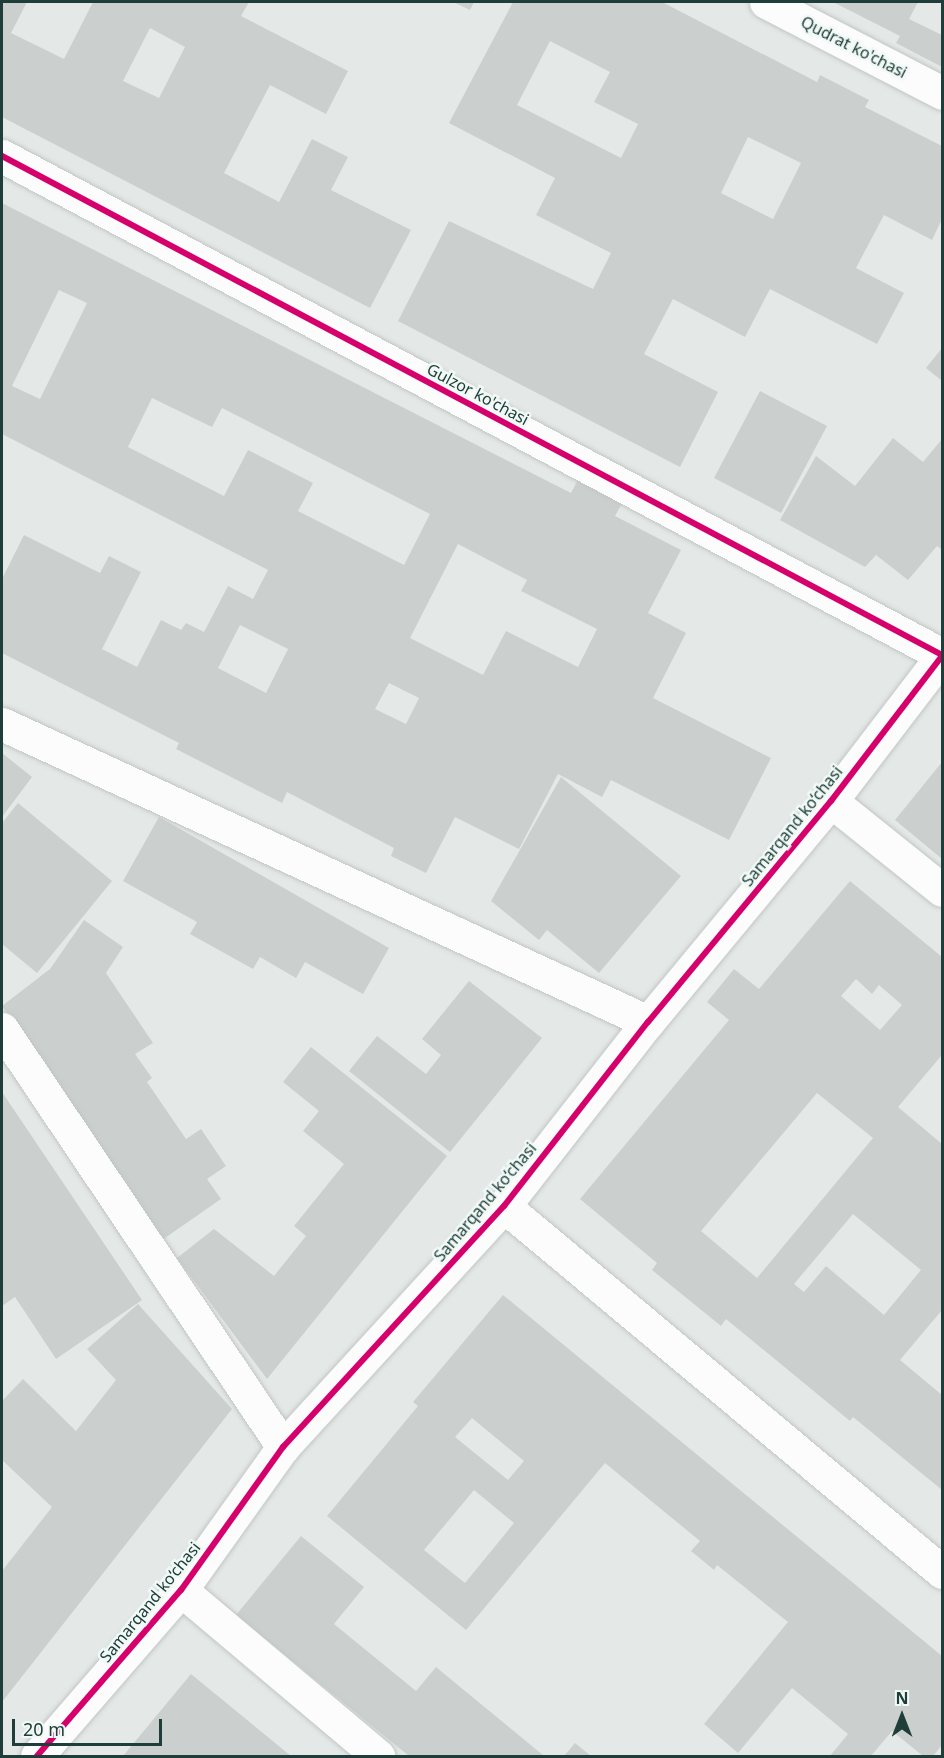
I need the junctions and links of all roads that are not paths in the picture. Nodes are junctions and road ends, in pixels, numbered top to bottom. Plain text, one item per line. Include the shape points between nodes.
1 (766, 2) edge
2 (942, 93) edge
3 (2, 156) edge
4 (942, 656) edge
5 (2, 724) edge
6 (831, 801) junction
7 (942, 890) edge
8 (648, 1022) junction
9 (2, 1029) edge
10 (504, 1206) junction
11 (283, 1448) junction
12 (942, 1572) edge
13 (181, 1590) junction
14 (37, 1756) edge
15 (378, 1756) edge

1 - 2 street, Qudrat ko'chasi
3 - 4 street, Gulzor ko'chasi
4 - 6 street, Samarqand ko‘chasi
5 - 8 street
6 - 7 street
6 - 8 street, Samarqand ko‘chasi
8 - 10 street, Samarqand ko‘chasi
9 - 11 street
10 - 11 street, Samarqand ko‘chasi
10 - 12 street
11 - 13 street, Samarqand ko‘chasi
13 - 14 street, Samarqand ko‘chasi
13 - 15 street

